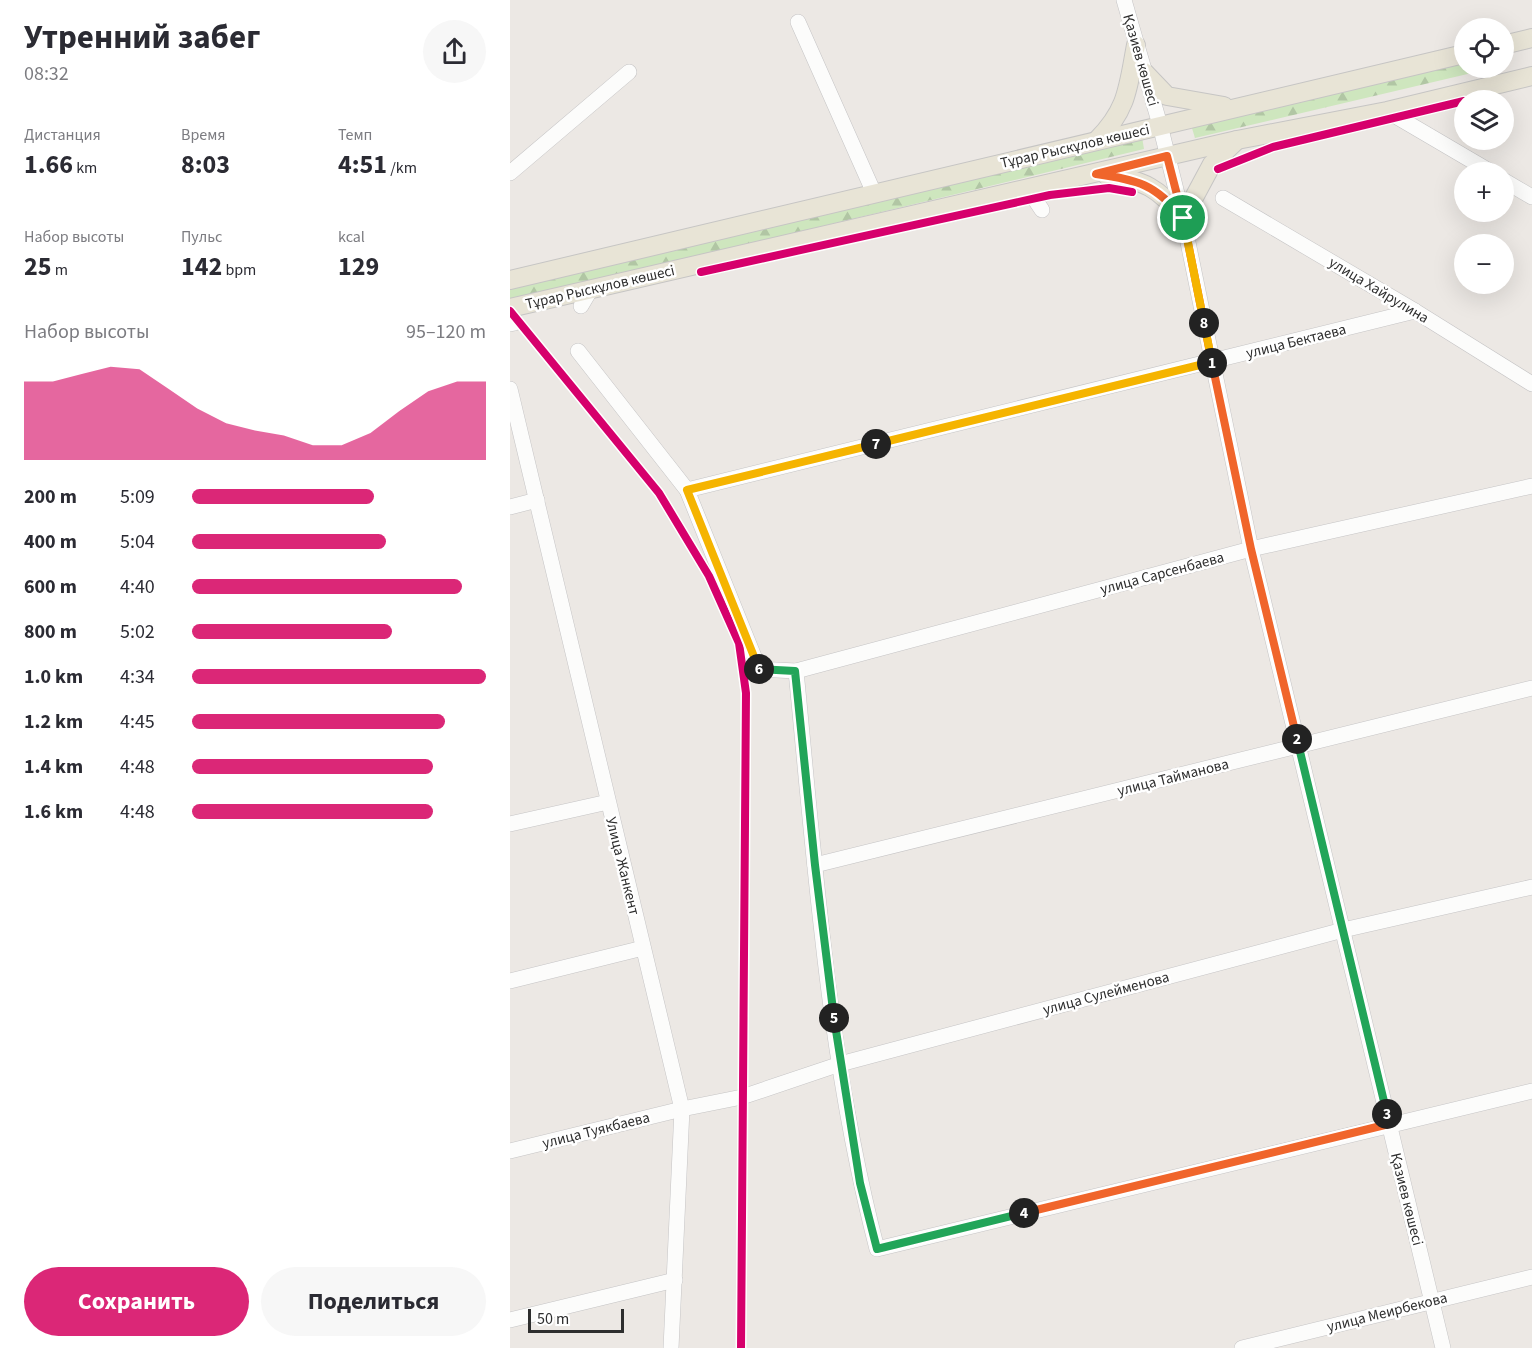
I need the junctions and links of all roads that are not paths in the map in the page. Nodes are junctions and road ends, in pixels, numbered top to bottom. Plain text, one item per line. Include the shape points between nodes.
1 (1124, 0) edge
2 (798, 22) dead end
3 (1532, 38) edge
4 (1514, 42) edge
5 (1136, 45) junction
6 (1454, 56) edge
7 (629, 72) dead end
8 (1144, 72) junction
9 (1532, 76) edge
10 (1238, 107) junction
11 (1387, 111) junction
12 (1160, 125) junction
13 (1096, 140) junction
14 (1237, 140) junction
15 (1167, 156) junction
16 (1474, 162) edge
17 (510, 173) edge
18 (1096, 174) junction
19 (1514, 186) edge
20 (1028, 189) junction
21 (874, 193) junction
22 (1532, 197) edge
23 (1223, 198) dead end
24 (1042, 210) dead end
25 (1183, 218) junction
26 (510, 280) edge
27 (591, 289) junction
28 (581, 306) dead end
29 (1415, 311) junction
30 (512, 318) edge
31 (578, 351) dead end
32 (1212, 362) junction
33 (1532, 384) edge
34 (510, 389) edge
35 (1532, 486) edge
36 (687, 490) junction
37 (537, 500) junction
38 (510, 507) edge
39 (1251, 549) junction
40 (795, 671) junction
41 (1532, 688) edge
42 (1299, 746) junction
43 (608, 802) junction
44 (510, 824) edge
45 (815, 865) junction
46 (1532, 887) edge
47 (1343, 930) junction
48 (643, 948) junction
49 (510, 981) edge
50 (840, 1064) junction
51 (1532, 1091) edge
52 (682, 1109) junction
53 (1389, 1124) junction
54 (510, 1151) edge
55 (1532, 1277) edge
56 (675, 1280) junction
57 (1432, 1301) junction
58 (510, 1320) edge
59 (671, 1348) edge
60 (1242, 1348) edge
61 (1443, 1348) edge

1 - 5 street, Қазиев көшесі
2 - 21 street
3 - 4 main road
5 - 8 street, Қазиев көшесі
5 - 13 main road via 1124,106 1114,123
6 - 10 main road, Тұрар Рыскұлов көшесі
7 - 17 street
8 - 10 main road via 1167,96
8 - 12 street, Қазиев көшесі
9 - 11 main road, Тұрар Рыскұлов көшесі
10 - 12 main road, Тұрар Рыскұлов көшесі
11 - 14 main road, Тұрар Рыскұлов көшесі
11 - 16 street
12 - 13 main road, Тұрар Рыскұлов көшесі
12 - 15 street, Қазиев көшесі
13 - 21 main road, Тұрар Рыскұлов көшесі
14 - 15 main road, Тұрар Рыскұлов көшесі
14 - 25 main road via 1212,164
15 - 18 main road, Тұрар Рыскұлов көшесі
15 - 25 street, Қазиев көшесі
18 - 20 main road, Тұрар Рыскұлов көшесі
18 - 25 main road via 1147,184 1167,198
19 - 22 street
20 - 24 street
20 - 27 main road, Тұрар Рыскұлов көшесі
21 - 26 main road, Тұрар Рыскұлов көшесі
23 - 29 street, улица Хайрулина
25 - 32 street, Қазиев көшесі
27 - 28 street
27 - 30 main road, Тұрар Рыскұлов көшесі
29 - 32 street, улица Бектаева
29 - 33 street, улица Хайрулина
31 - 36 street
32 - 36 street, улица Бектаева
32 - 39 street, Қазиев көшесі
34 - 37 street, Улица Жанкент
35 - 39 street, улица Сарсенбаева
36 - 40 street, улица Сарсенбаева via 759,669
37 - 38 street
37 - 43 street, Улица Жанкент
39 - 40 street, улица Сарсенбаева
39 - 42 street, Қазиев көшесі
40 - 45 street
41 - 42 street, улица Тайманова
42 - 45 street, улица Тайманова
42 - 47 street, Қазиев көшесі
43 - 44 street
43 - 48 street, Улица Жанкент
45 - 50 street
46 - 47 street, улица Сулейменова
47 - 50 street, улица Сулейменова
47 - 53 street, Қазиев көшесі
48 - 49 street
48 - 52 street, Улица Жанкент
50 - 52 street, улица Сулейменова via 742,1097
50 - 53 street via 860,1183 877,1249
51 - 53 street
52 - 54 street, улица Туякбаева
52 - 56 street, Улица Жанкент
53 - 57 street, Қазиев көшесі
55 - 57 street, улица Меирбекова
56 - 58 street
56 - 59 street, Улица Жанкент
57 - 60 street, улица Меирбекова
57 - 61 street, Қазиев көшесі

